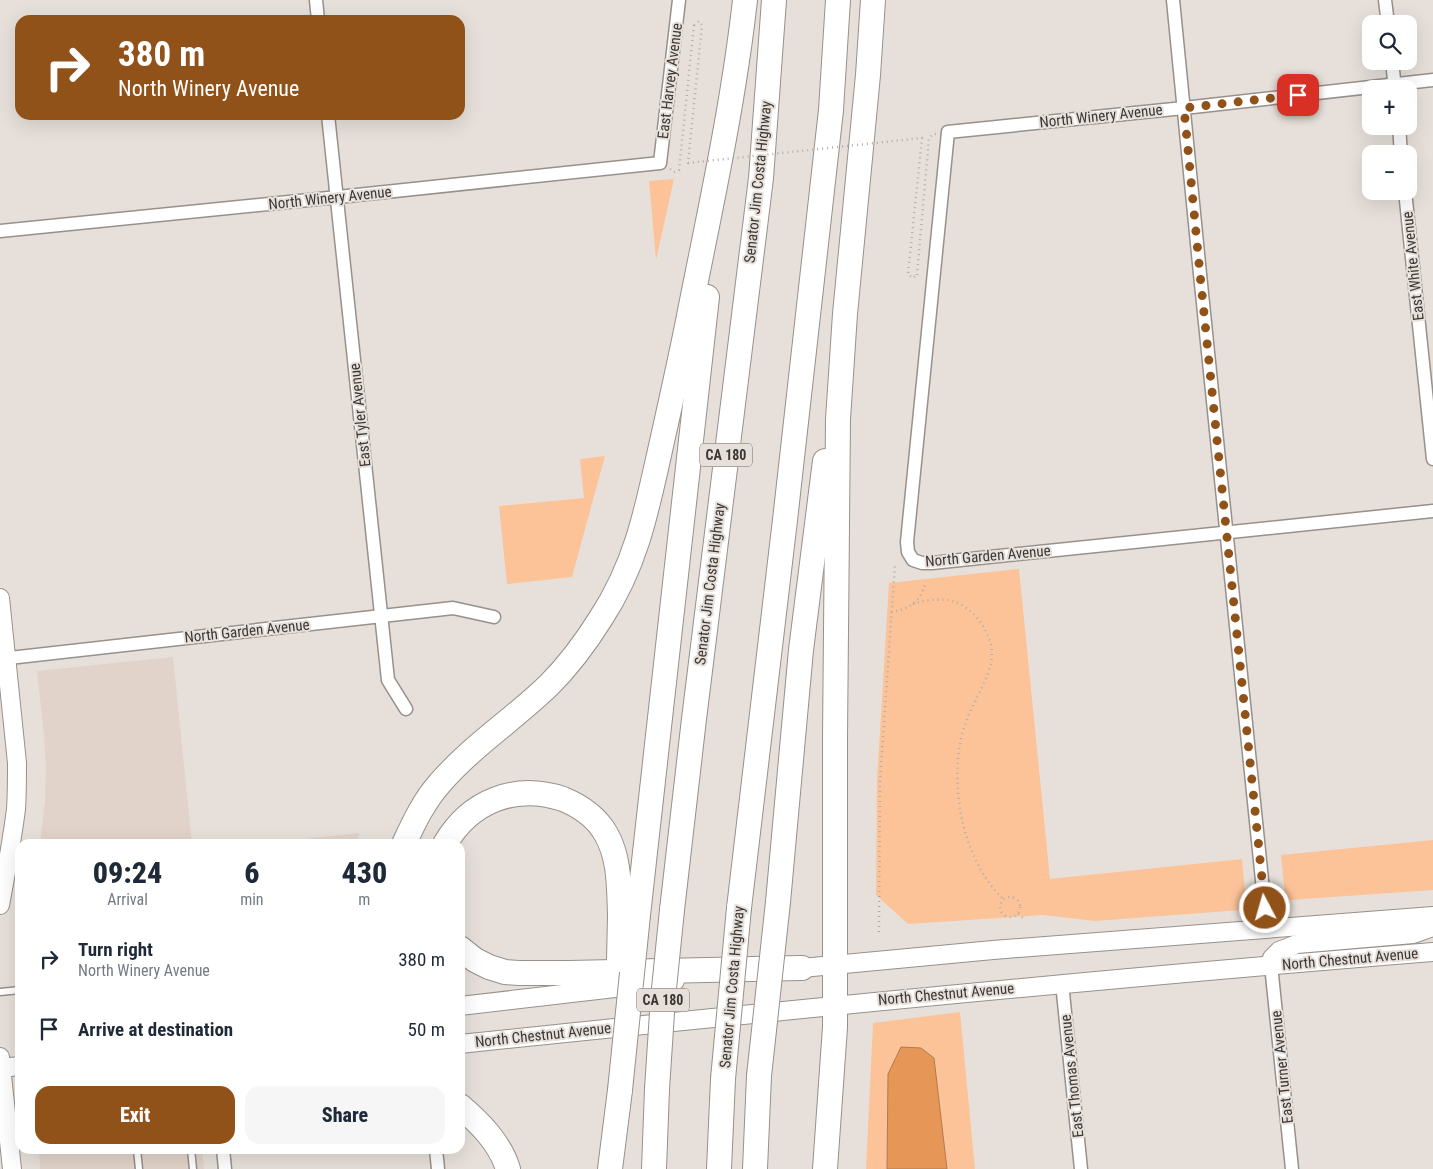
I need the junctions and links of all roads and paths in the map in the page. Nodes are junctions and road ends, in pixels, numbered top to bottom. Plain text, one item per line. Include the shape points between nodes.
1 (316, 0) edge
2 (679, 0) edge
3 (745, 0) edge
4 (774, 0) edge
5 (838, 0) edge
6 (873, 0) edge
7 (1173, 0) edge
8 (1386, 0) edge
9 (318, 15) edge
10 (1387, 15) edge
11 (1433, 80) edge
12 (1417, 83) edge
13 (1362, 90) edge
14 (1184, 108) junction
15 (730, 109) junction
16 (329, 120) edge
17 (948, 132) junction
18 (660, 163) junction
19 (338, 197) junction
20 (1406, 200) edge
21 (0, 231) edge
22 (845, 314) junction
23 (1433, 459) edge
24 (1433, 511) edge
25 (1226, 532) junction
26 (894, 565) dead end
27 (926, 582) dead end
28 (0, 598) edge
29 (913, 604) junction
30 (891, 612) junction
31 (381, 616) junction
32 (494, 617) dead end
33 (3, 659) edge
34 (406, 709) dead end
35 (406, 839) edge
36 (448, 839) edge
37 (1003, 899) junction
38 (0, 905) edge
39 (1018, 914) junction
40 (629, 916) junction
41 (1433, 916) edge
42 (1026, 920) dead end
43 (1433, 927) edge
44 (1267, 929) junction
45 (879, 932) dead end
46 (465, 952) edge
47 (1433, 952) edge
48 (834, 964) junction
49 (1271, 965) junction
50 (802, 968) junction
51 (1062, 983) junction
52 (15, 990) edge
53 (0, 992) edge
54 (465, 1005) edge
55 (835, 1005) junction
56 (465, 1043) edge
57 (0, 1064) edge
58 (15, 1066) edge
59 (8, 1095) edge
60 (465, 1111) edge
61 (5, 1146) edge
62 (138, 1154) edge
63 (192, 1154) edge
64 (224, 1154) edge
65 (436, 1154) edge
66 (12, 1169) edge
67 (139, 1169) edge
68 (193, 1169) edge
69 (225, 1169) edge
70 (438, 1169) edge
71 (508, 1169) edge
72 (608, 1169) edge
73 (654, 1169) edge
74 (719, 1169) edge
75 (755, 1169) edge
76 (825, 1169) edge
77 (1081, 1169) edge
78 (1292, 1169) edge

1 - 9 street
2 - 18 street, East Harvey Avenue
3 - 15 highway
4 - 73 highway, Senator Jim Costa Highway / CA 180, bridge via 761,178 672,910 657,1089
5 - 74 highway, Senator Jim Costa Highway, bridge via 829,130 739,908 723,1080
6 - 22 highway
7 - 14 street
8 - 10 street
11 - 12 street, North Winery Avenue
13 - 14 street, North Winery Avenue
14 - 17 street, North Winery Avenue
14 - 25 street
15 - 35 highway via 672,398 647,508 630,564 611,603 574,657 548,685 439,783
15 - 40 highway
16 - 19 street, East Tyler Avenue
17 - 18 path, bridge via 933,134 929,138 917,275 912,278 908,274 922,138 688,164 702,26 699,21 694,25 679,170 674,172
17 - 25 street, North Garden Avenue via 907,542 913,560 932,563
18 - 19 street, North Winery Avenue
19 - 21 street, North Winery Avenue
19 - 31 street, East Tyler Avenue
20 - 23 street, East White Avenue
22 - 48 highway via 838,419
22 - 75 highway, bridge via 800,650 759,1076
24 - 25 street, North Garden Avenue
25 - 44 street
26 - 30 path
27 - 29 path
28 - 33 main road
29 - 30 path
29 - 37 path via 935,600 957,603 977,618 988,636 992,656 990,667 971,708 960,744 958,793 976,860
30 - 45 path via 880,781
31 - 32 street, North Garden Avenue via 453,608
31 - 33 street, North Garden Avenue
31 - 34 street, East Tyler Avenue via 388,680
33 - 38 main road via 17,763 16,808
36 - 40 highway via 465,817 503,796 546,794 570,802 596,821 612,844
37 - 39 path via 1009,896 1018,900 1021,906
37 - 39 path via 1002,914 1011,917
39 - 42 path
40 - 72 highway, bridge
41 - 44 main road
43 - 49 main road via 1413,934 1297,944 1279,951 1272,958
44 - 48 main road
46 - 50 highway via 489,967 519,973
47 - 49 main road, North Chestnut Avenue
48 - 50 main road
48 - 55 highway
49 - 51 main road, North Chestnut Avenue
49 - 78 street, East Turner Avenue
50 - 54 main road
51 - 55 main road, North Chestnut Avenue
51 - 77 street, East Thomas Avenue
52 - 53 lane
55 - 56 main road, North Chestnut Avenue
55 - 76 highway
57 - 58 main road
57 - 59 main road
59 - 61 main road
60 - 71 highway via 484,1128
61 - 66 main road
62 - 67 lane
63 - 68 lane
64 - 69 street
65 - 70 street

